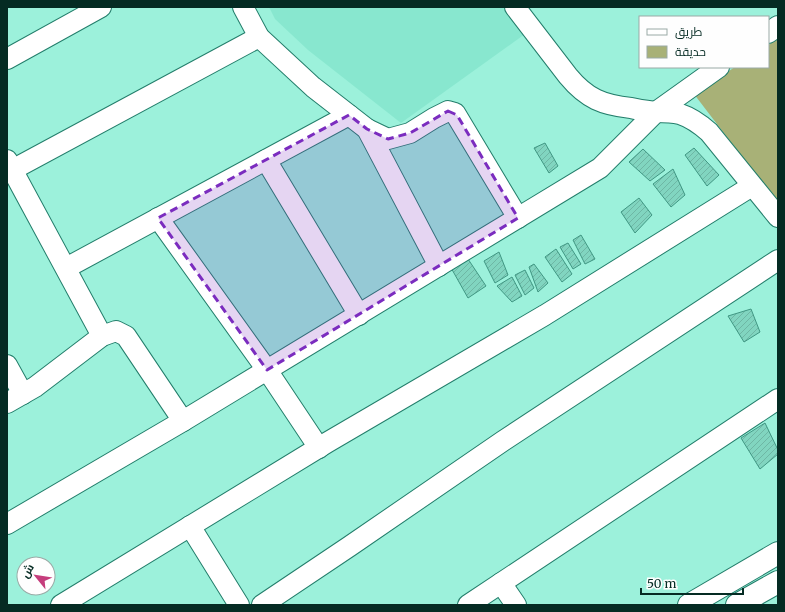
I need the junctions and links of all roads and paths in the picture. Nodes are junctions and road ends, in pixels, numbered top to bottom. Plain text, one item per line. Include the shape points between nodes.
1 (101, 7) edge
2 (243, 7) edge
3 (515, 7) edge
4 (778, 26) edge
5 (769, 32) edge
6 (259, 37) junction
7 (7, 59) edge
8 (719, 68) edge
9 (656, 112) junction
10 (349, 115) junction
11 (366, 129) junction
12 (266, 160) junction
13 (10, 165) edge
14 (752, 186) junction
15 (778, 217) edge
16 (158, 218) junction
17 (518, 218) junction
18 (778, 260) edge
19 (439, 266) junction
20 (66, 268) junction
21 (359, 315) junction
22 (102, 336) junction
23 (7, 365) edge
24 (268, 370) junction
25 (15, 398) edge
26 (778, 399) edge
27 (183, 421) junction
28 (319, 448) junction
29 (7, 524) edge
30 (190, 526) junction
31 (778, 553) edge
32 (778, 582) edge
33 (501, 583) junction
34 (61, 605) edge
35 (239, 605) edge
36 (262, 605) edge
37 (468, 605) edge
38 (516, 605) edge
39 (689, 605) edge
40 (737, 605) edge

1 - 7 street
2 - 6 street
3 - 9 street via 577,87 588,96 615,106
4 - 5 street
6 - 10 street via 313,87
6 - 13 street
8 - 9 street
9 - 14 street via 678,114 700,124
9 - 17 street via 600,168
10 - 11 street
10 - 12 street
11 - 17 street via 388,138 410,133 448,112 455,113
11 - 19 street
12 - 16 street
12 - 21 street
13 - 20 street
14 - 15 street
14 - 28 street via 545,315
16 - 20 street
16 - 24 street
17 - 19 street
18 - 36 street via 503,441
19 - 21 street
20 - 22 street
21 - 24 street
22 - 25 street via 35,387
22 - 27 street via 116,331 126,336
23 - 25 street
24 - 27 street
24 - 28 street
26 - 33 street
27 - 29 street
28 - 30 street
30 - 34 street
30 - 35 street
31 - 39 main road
32 - 40 main road
33 - 37 street
33 - 38 street

